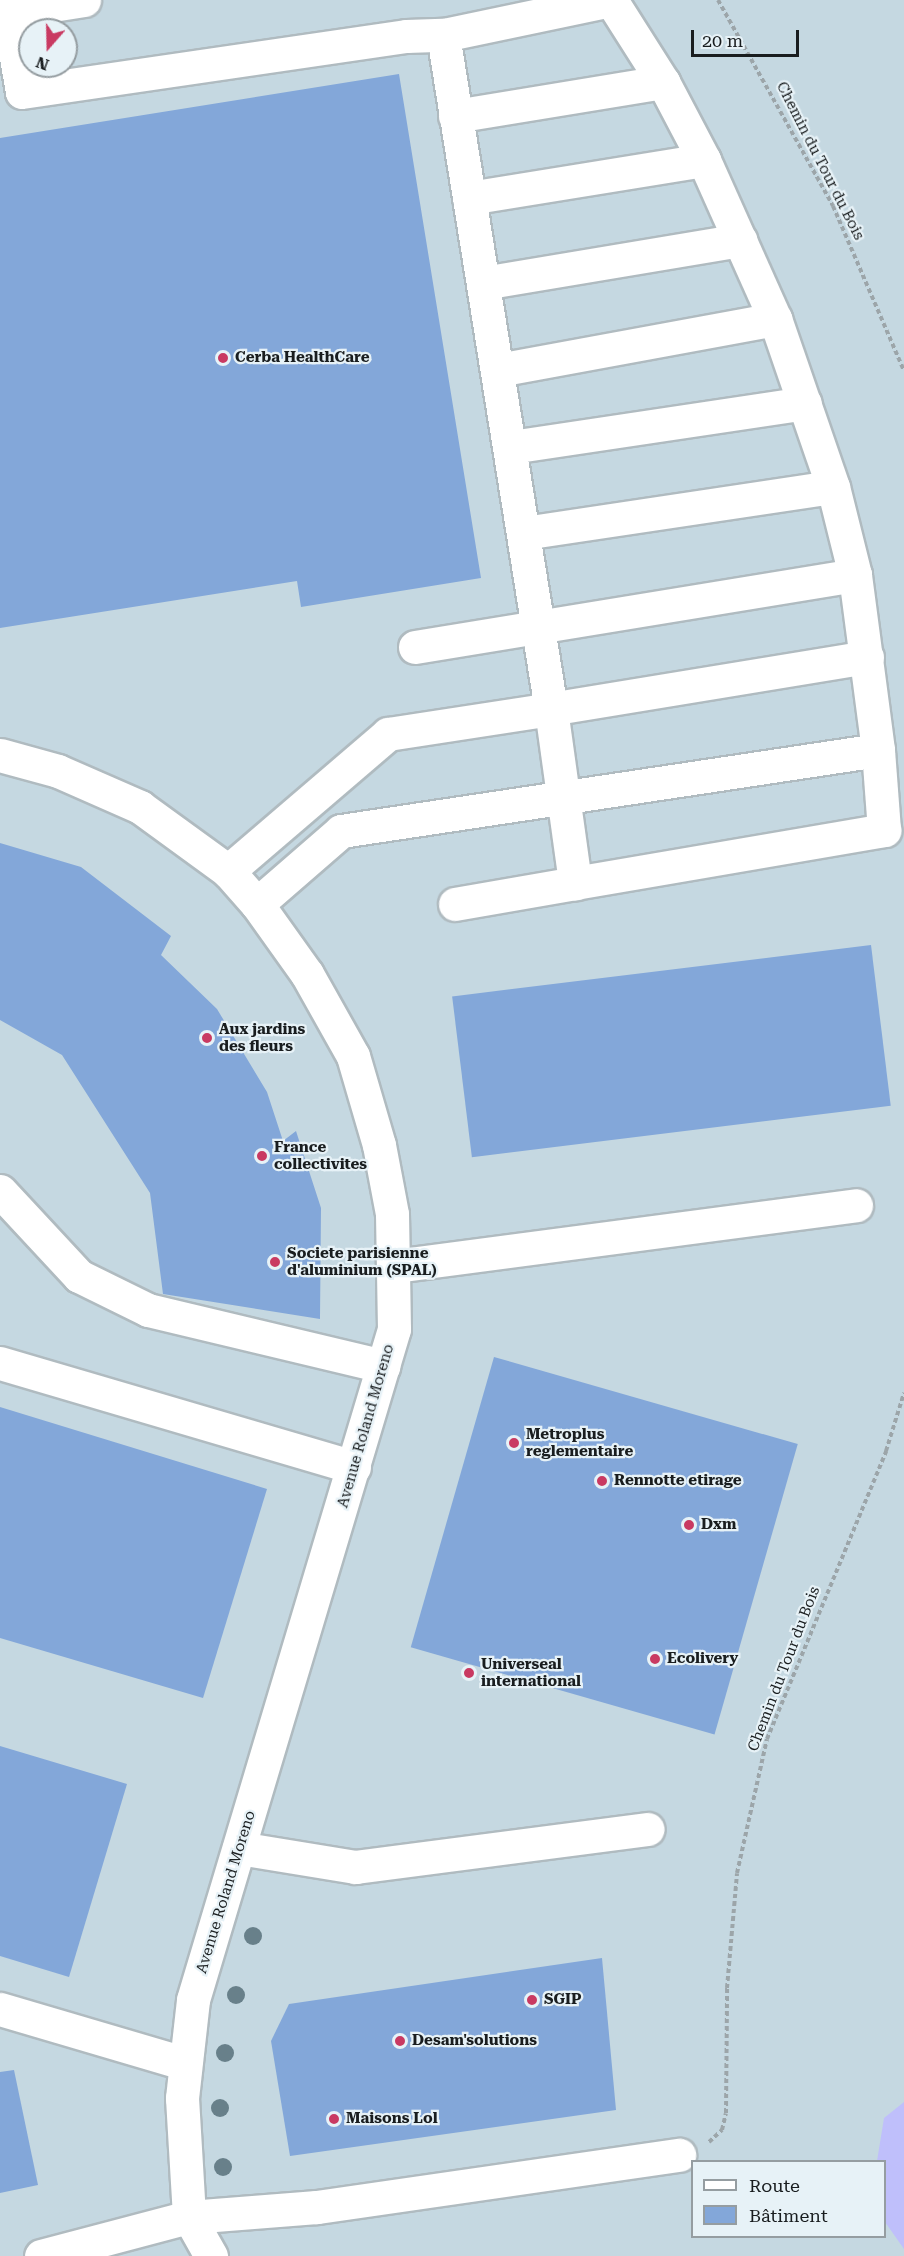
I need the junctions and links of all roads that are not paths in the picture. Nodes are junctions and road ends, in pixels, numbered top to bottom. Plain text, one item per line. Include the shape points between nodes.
1 (84, 0) edge
2 (611, 0) edge
3 (7, 6) edge
4 (443, 35) junction
5 (663, 82) junction
6 (455, 116) junction
7 (704, 160) junction
8 (469, 198) junction
9 (740, 240) junction
10 (483, 282) junction
11 (776, 319) junction
12 (498, 370) junction
13 (805, 403) junction
14 (511, 447) junction
15 (833, 487) junction
16 (524, 533) junction
17 (855, 575) junction
18 (539, 629) junction
19 (415, 647) dead end
20 (867, 657) junction
21 (551, 710) junction
22 (878, 750) junction
23 (0, 755) edge
24 (563, 797) junction
25 (228, 871) junction
26 (575, 883) junction
27 (257, 904) junction
28 (455, 904) dead end
29 (0, 1191) edge
30 (856, 1205) dead end
31 (395, 1266) junction
32 (0, 1363) edge
33 (383, 1366) junction
34 (354, 1467) junction
35 (648, 1829) dead end
36 (240, 1848) junction
37 (0, 2009) edge
38 (183, 2064) junction
39 (679, 2155) road end
40 (189, 2217) junction
41 (41, 2256) edge
42 (211, 2256) edge

1 - 3 street
2 - 4 street
2 - 5 street
3 - 4 street via 22,92 406,36
4 - 6 street
5 - 6 street
5 - 7 street
6 - 8 street
7 - 8 street
7 - 9 street
8 - 10 street
9 - 10 street
9 - 11 street
10 - 12 street
11 - 12 street
11 - 13 street
12 - 14 street
13 - 14 street
13 - 15 street
14 - 16 street
15 - 16 street
15 - 17 street
16 - 18 street
17 - 18 street
17 - 20 street
18 - 19 street
18 - 21 street
20 - 21 street
20 - 22 street
21 - 24 street
21 - 25 street via 388,734
22 - 24 street
22 - 26 street via 884,830
23 - 25 street, Avenue Roland Moreno via 58,771 140,807
24 - 26 street
24 - 27 street via 340,831
25 - 27 street, Avenue Roland Moreno
26 - 28 street
27 - 31 street, Avenue Roland Moreno via 307,974 353,1056 379,1145 396,1238
29 - 33 street via 78,1276 148,1310
30 - 31 street
31 - 33 street, Avenue Roland Moreno via 394,1329
32 - 34 street
33 - 34 street, Avenue Roland Moreno
34 - 36 street, Avenue Roland Moreno
35 - 36 street via 355,1867
36 - 38 street, Avenue Roland Moreno via 193,2000
37 - 38 street
38 - 40 street, Avenue Roland Moreno
39 - 40 street via 317,2207
40 - 41 street
40 - 42 street, Avenue Roland Moreno

